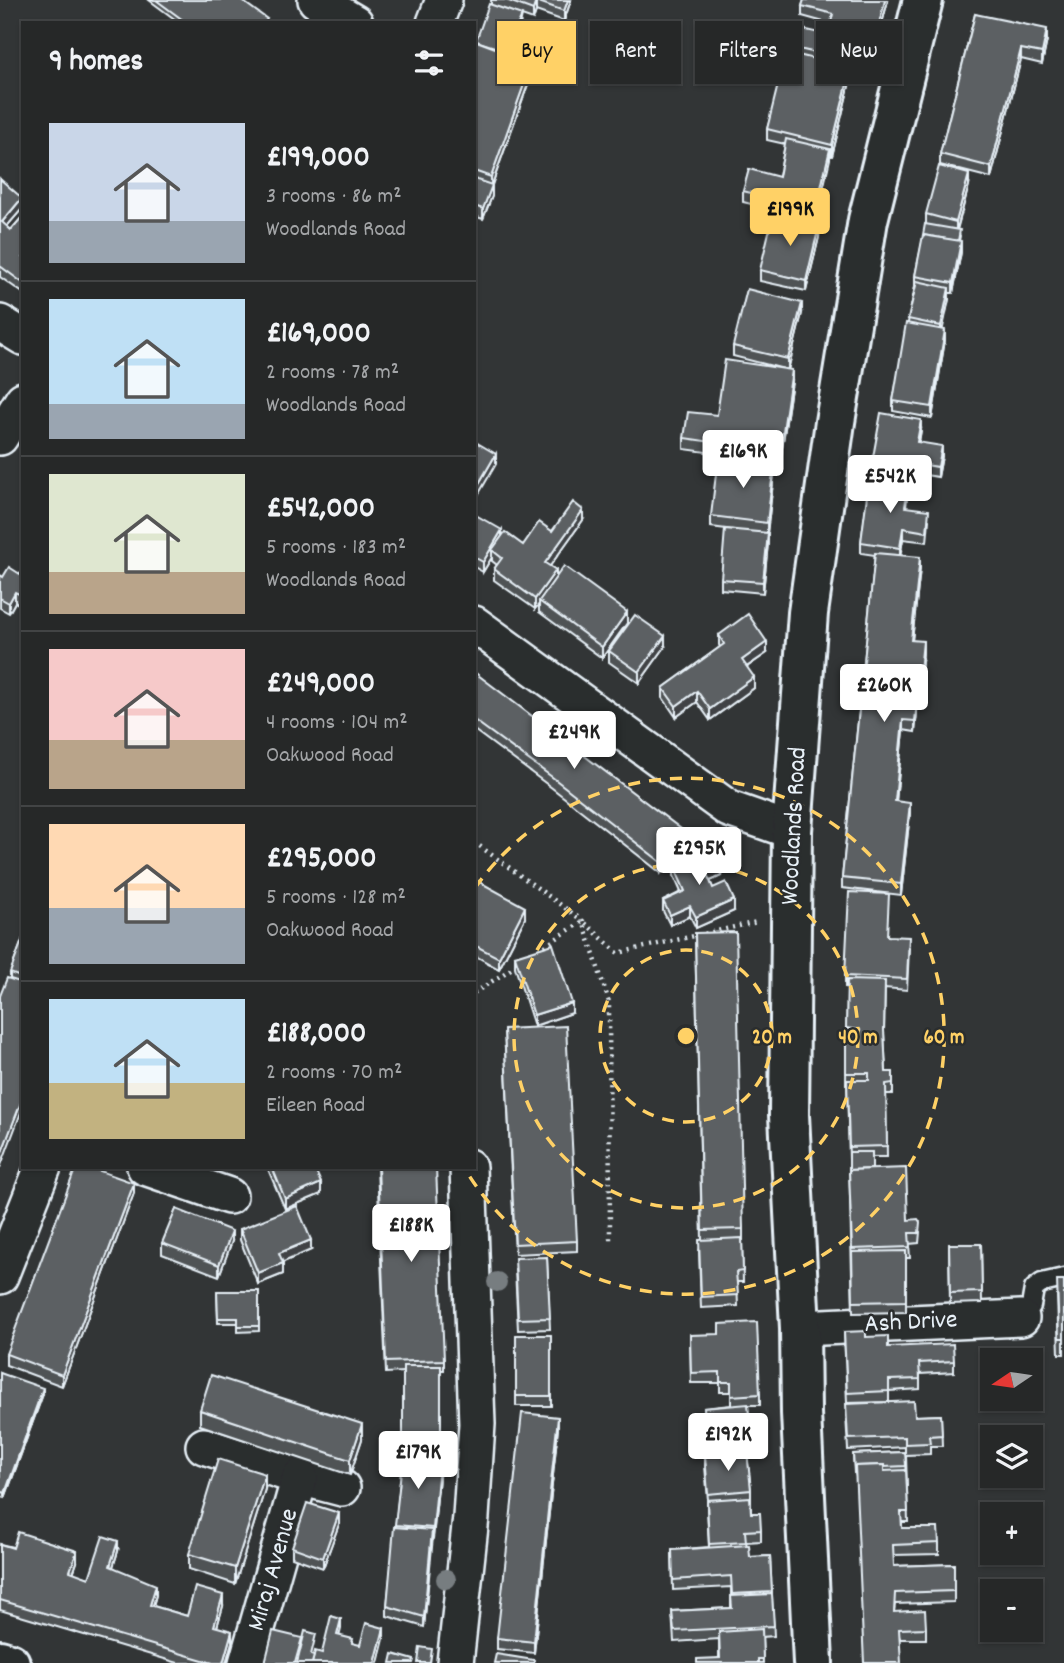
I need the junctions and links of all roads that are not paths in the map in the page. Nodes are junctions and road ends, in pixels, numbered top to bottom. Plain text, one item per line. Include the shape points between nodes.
1 (316, 0) edge
2 (444, 0) edge
3 (923, 0) edge
4 (352, 21) edge
5 (436, 21) edge
6 (0, 323) edge
7 (21, 336) edge
8 (21, 403) edge
9 (0, 437) edge
10 (476, 625) edge
11 (792, 831) junction
12 (42, 1169) edge
13 (151, 1169) edge
14 (468, 1169) edge
15 (229, 1196) dead end
16 (0, 1276) edge
17 (1064, 1278) edge
18 (1021, 1318) joint
19 (800, 1328) junction
20 (204, 1446) dead end
21 (300, 1477) junction
22 (342, 1488) dead end
23 (0, 1660) edge
24 (10, 1663) edge
25 (247, 1663) edge
26 (455, 1663) edge
27 (813, 1663) edge

1 - 4 street
2 - 5 street
3 - 11 street, Woodlands Road via 869,220 835,422 808,613
6 - 7 street
8 - 9 street
10 - 11 street via 729,808
11 - 19 street, Woodlands Road via 789,1115
12 - 16 street
13 - 15 street
14 - 26 street via 477,1424
17 - 18 lane via 1034,1289 1031,1306
18 - 19 street, Ash Drive
19 - 27 street, Woodlands Road
20 - 21 street, Miraj Avenue
21 - 22 street, Miraj Avenue
21 - 25 street, Miraj Avenue
23 - 24 street

